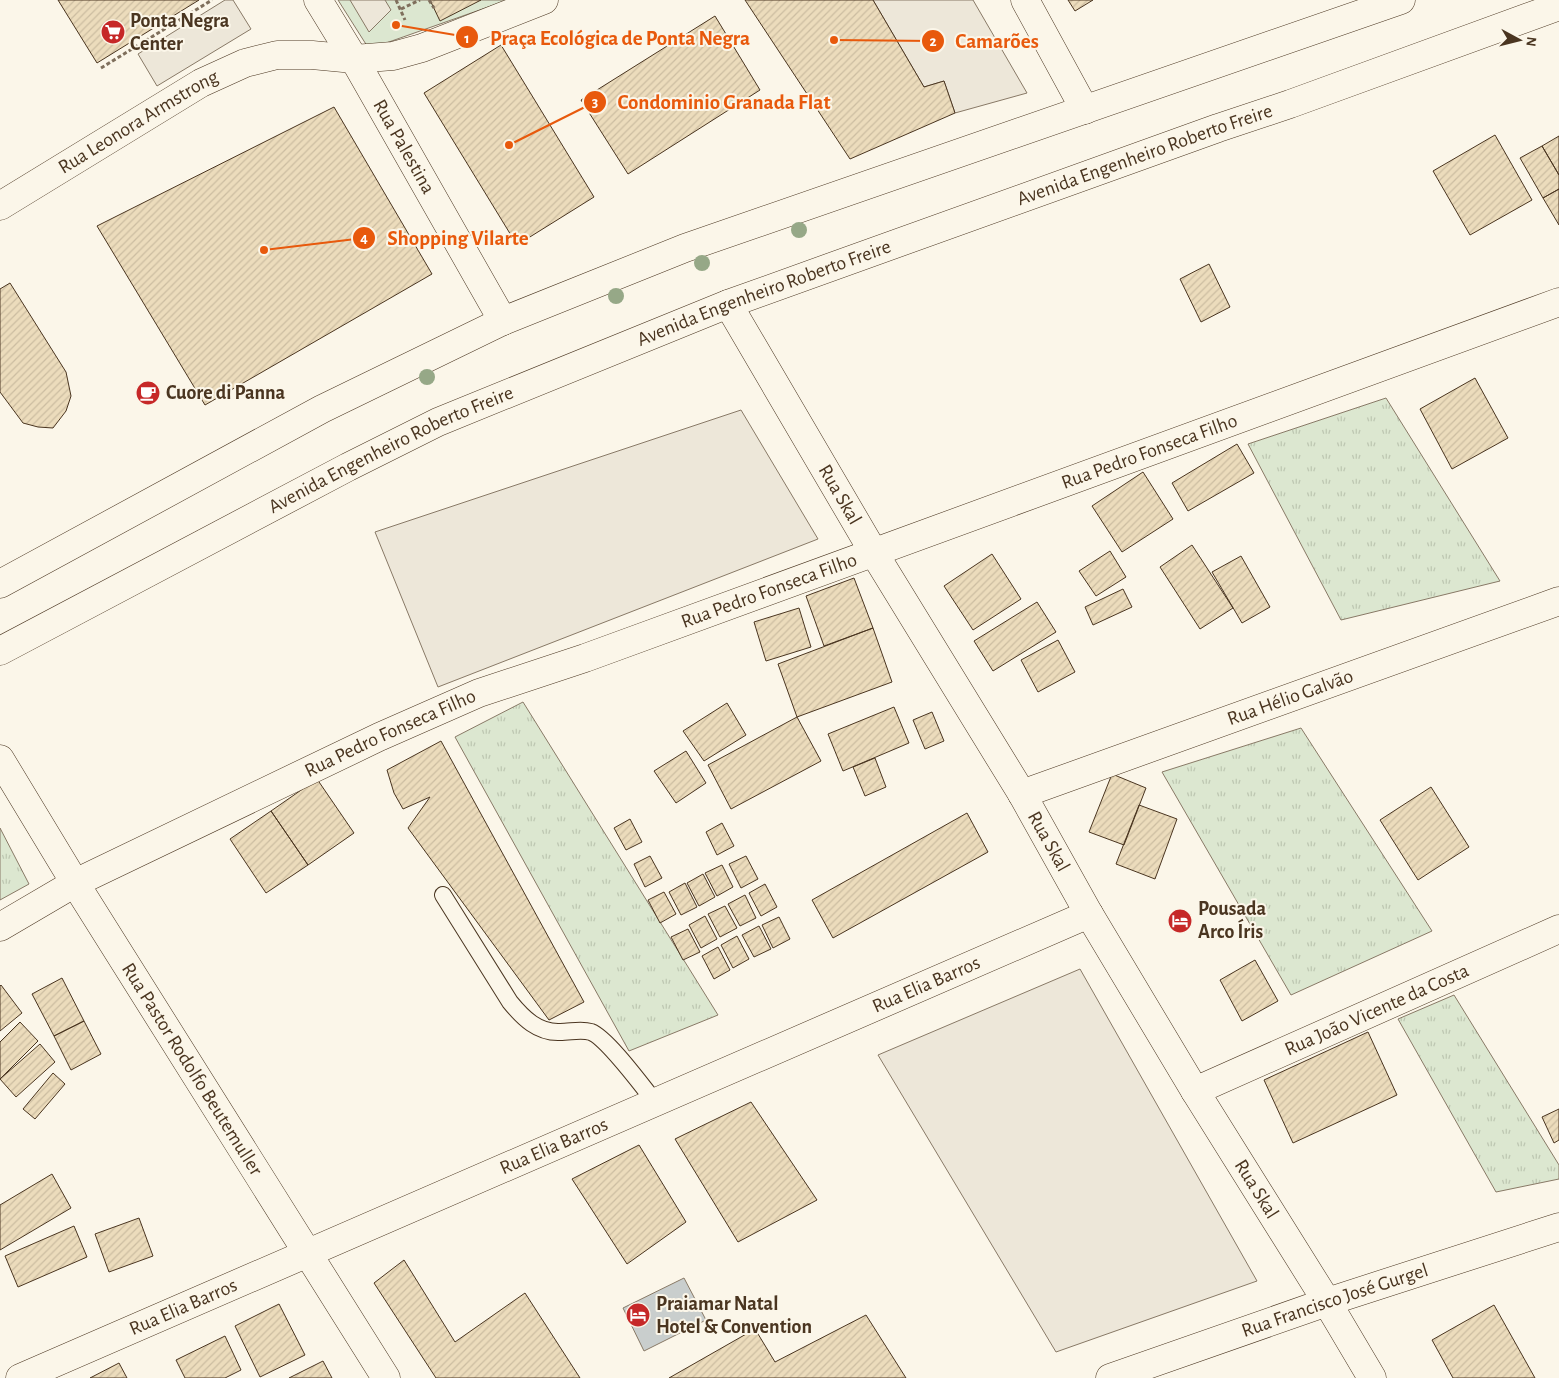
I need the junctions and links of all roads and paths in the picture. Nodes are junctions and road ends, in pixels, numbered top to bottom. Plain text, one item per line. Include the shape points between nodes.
1 (212, 0) edge
2 (318, 0) edge
3 (420, 0) edge
4 (544, 0) edge
5 (1024, 0) edge
6 (1401, 0) edge
7 (1559, 6) edge
8 (401, 9) dead end
9 (354, 59) junction
10 (101, 68) dead end
11 (1085, 110) junction
12 (0, 206) edge
13 (1559, 302) edge
14 (728, 304) junction
15 (503, 321) junction
16 (874, 553) junction
17 (0, 584) edge
18 (1559, 601) edge
19 (0, 651) edge
20 (0, 759) edge
21 (1022, 794) junction
22 (75, 883) junction
23 (443, 895) dead end
24 (1089, 914) junction
25 (0, 927) edge
26 (1559, 929) edge
27 (1196, 1091) junction
28 (655, 1102) junction
29 (1559, 1227) edge
30 (309, 1253) junction
31 (1327, 1302) junction
32 (20, 1378) edge
33 (386, 1378) edge
34 (1110, 1378) edge
35 (1372, 1378) edge

1 - 10 path
2 - 9 street, Rua Palestina
3 - 8 path
4 - 9 street, Rua Leonora Armstrong via 422,48 393,56
5 - 11 street
6 - 11 street
7 - 14 street, Avenida Engenheiro Roberto Freire
9 - 12 street, Rua Leonora Armstrong via 288,55 245,63 201,83
9 - 15 street, Rua Palestina
11 - 15 street via 686,248
13 - 16 street, Rua Pedro Fonseca Filho
14 - 16 street, Rua Skal
14 - 19 street, Avenida Engenheiro Roberto Freire via 438,422
15 - 17 street via 322,409
16 - 21 street, Rua Skal
16 - 22 street, Rua Pedro Fonseca Filho via 479,693 379,737
18 - 21 street, Rua Hélio Galvão
20 - 22 street, Rua Pastor Rodolfo Beutemuller
21 - 24 street, Rua Skal
22 - 25 street, Rua Pedro Fonseca Filho
22 - 30 street, Rua Pastor Rodolfo Beutemuller
23 - 28 lane via 520,1014 546,1030 591,1032 604,1040
24 - 27 street, Rua Skal
24 - 28 street, Rua Elia Barros
26 - 27 street, Rua João Vicente da Costa
27 - 31 street, Rua Skal
28 - 30 street, Rua Elia Barros
29 - 31 street, Rua Francisco José Gurgel
30 - 32 street, Rua Elia Barros
30 - 33 street, Rua Pastor Rodolfo Beutemuller
31 - 34 street, Rua Francisco José Gurgel
31 - 35 street, Rua Skal

